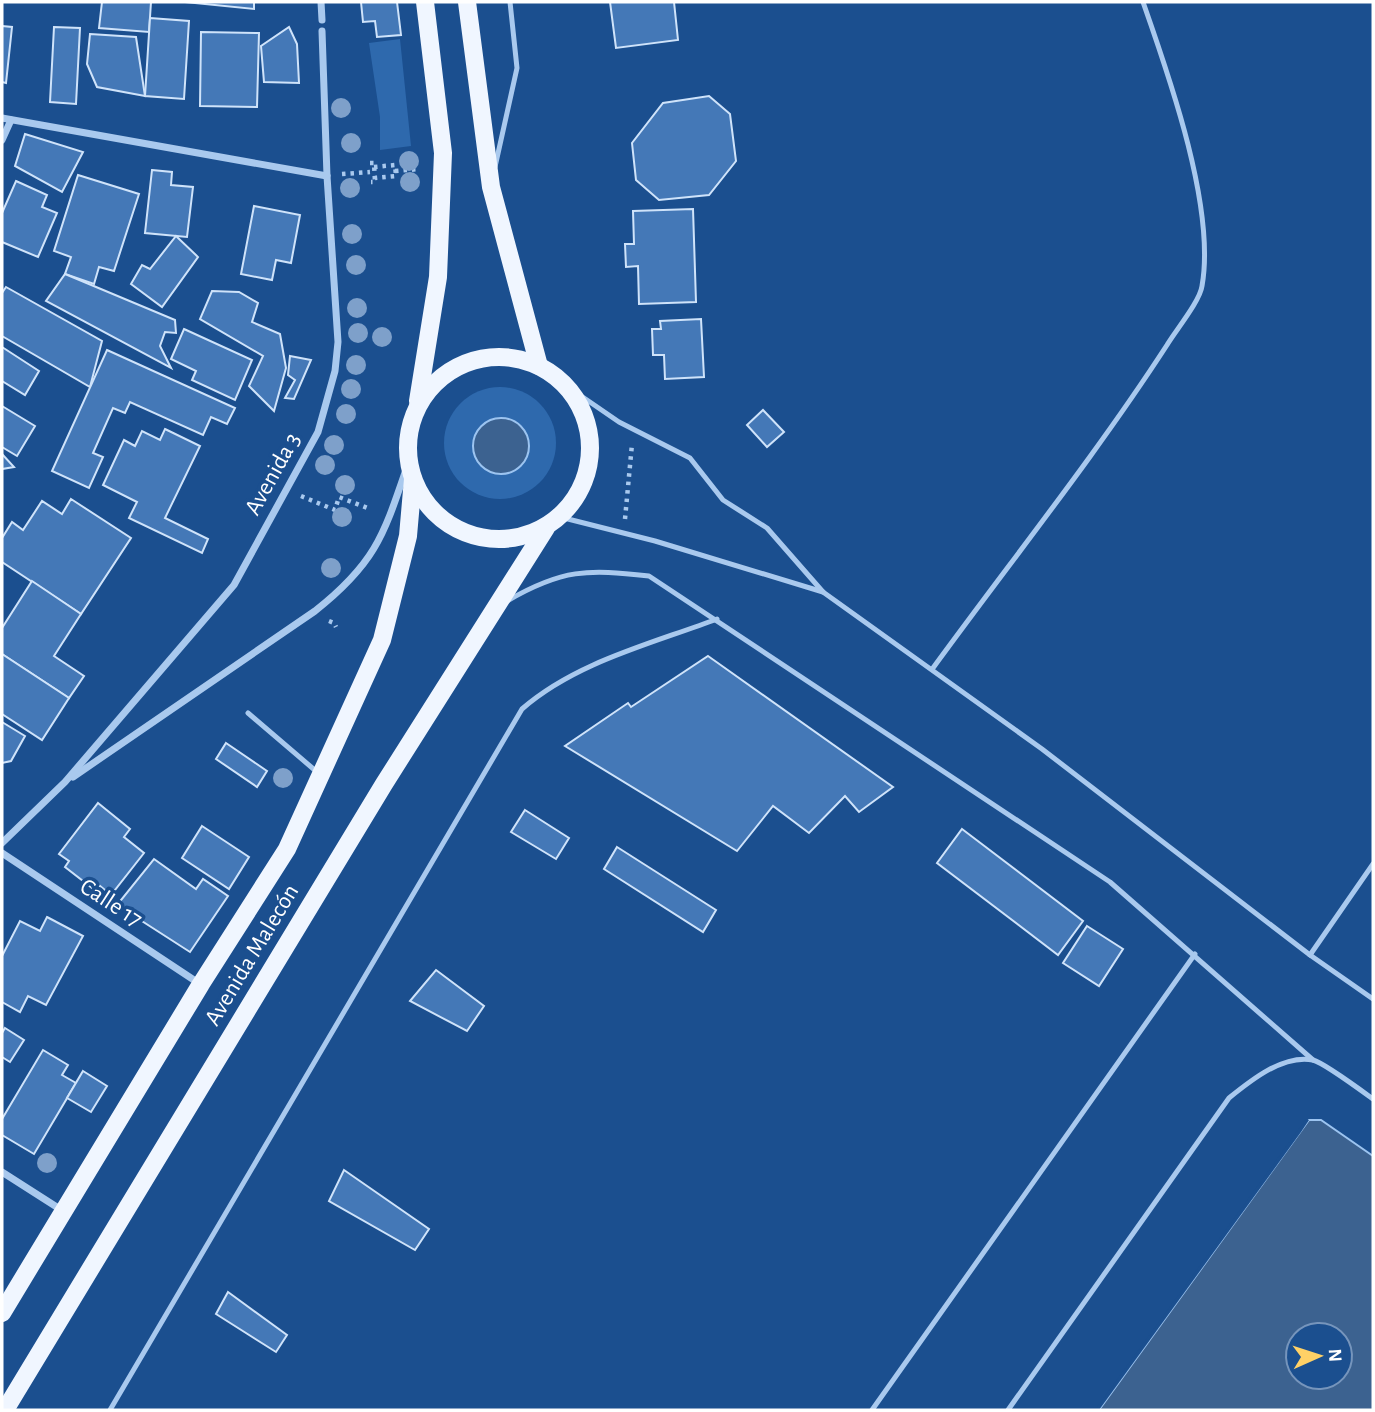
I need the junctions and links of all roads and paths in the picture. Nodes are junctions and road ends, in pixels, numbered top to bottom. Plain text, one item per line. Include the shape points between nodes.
1 (321, 2) edge
2 (425, 2) edge
3 (467, 2) edge
4 (510, 2) edge
5 (1143, 2) edge
6 (322, 20) dead end
7 (322, 31) dead end
8 (2, 118) edge
9 (11, 120) junction
10 (2, 140) edge
11 (374, 167) junction
12 (420, 169) dead end
13 (395, 171) junction
14 (370, 172) junction
15 (342, 174) dead end
16 (327, 176) junction
17 (375, 178) junction
18 (491, 187) junction
19 (539, 366) junction
20 (568, 387) junction
21 (417, 408) junction
22 (633, 429) junction
23 (411, 470) junction
24 (302, 496) dead end
25 (370, 509) dead end
26 (553, 522) junction
27 (624, 533) junction
28 (823, 592) junction
29 (495, 607) junction
30 (717, 619) junction
31 (328, 622) dead end
32 (335, 627) dead end
33 (933, 668) junction
34 (248, 713) dead end
35 (322, 776) junction
36 (65, 782) junction
37 (2, 843) edge
38 (2, 853) edge
39 (1373, 864) edge
40 (1195, 954) junction
41 (1310, 955) junction
42 (201, 984) junction
43 (1373, 999) edge
44 (1313, 1060) junction
45 (1373, 1100) edge
46 (2, 1172) edge
47 (63, 1211) junction
48 (2, 1313) edge
49 (5, 1410) edge
50 (110, 1410) edge
51 (872, 1410) edge
52 (1008, 1410) edge

1 - 6 street
2 - 21 main road via 443,153 438,277
3 - 18 main road
4 - 18 lane via 517,68
5 - 33 lane via 1173,90 1199,200 1205,245 1202,289 1149,372
7 - 16 street, Avenida 3
8 - 9 street
9 - 10 street
9 - 16 street
11 - 13 path via 395,165
11 - 14 path via 370,163
11 - 17 path
12 - 13 path
13 - 17 path via 396,176
14 - 15 path
14 - 17 path via 371,182
16 - 36 street, Avenida 3 via 338,342 318,432 234,585
18 - 19 main road
19 - 20 main road
19 - 21 main road via 499,356 460,365 443,377
20 - 22 lane
20 - 26 main road via 587,423 590,454 584,484
21 - 23 main road via 410,433
22 - 27 path
22 - 28 lane via 690,458 723,500 767,528
23 - 26 main road via 431,508 458,530 479,538 525,537
23 - 35 main road, Avenida Malecón via 401,569 382,640
23 - 36 street via 384,534 348,586
24 - 25 path via 335,510 339,497
26 - 27 lane
26 - 29 main road, Avenida Malecón
27 - 28 lane
28 - 33 lane
29 - 30 lane via 538,583 573,572 606,571 649,576
29 - 49 main road, Avenida Malecón
30 - 40 lane via 1110,882
30 - 50 lane via 577,671 545,688 522,709
31 - 32 path
33 - 41 lane
34 - 35 lane
35 - 42 main road, Avenida Malecón via 287,849
36 - 37 street, Avenida 3
38 - 42 street, Calle 17
39 - 41 lane
40 - 44 lane
40 - 51 lane
41 - 43 lane
42 - 47 main road, Avenida Malecón
44 - 45 lane
44 - 52 lane via 1282,1064 1257,1074 1229,1098
46 - 47 street
47 - 48 main road, Avenida Malecón

